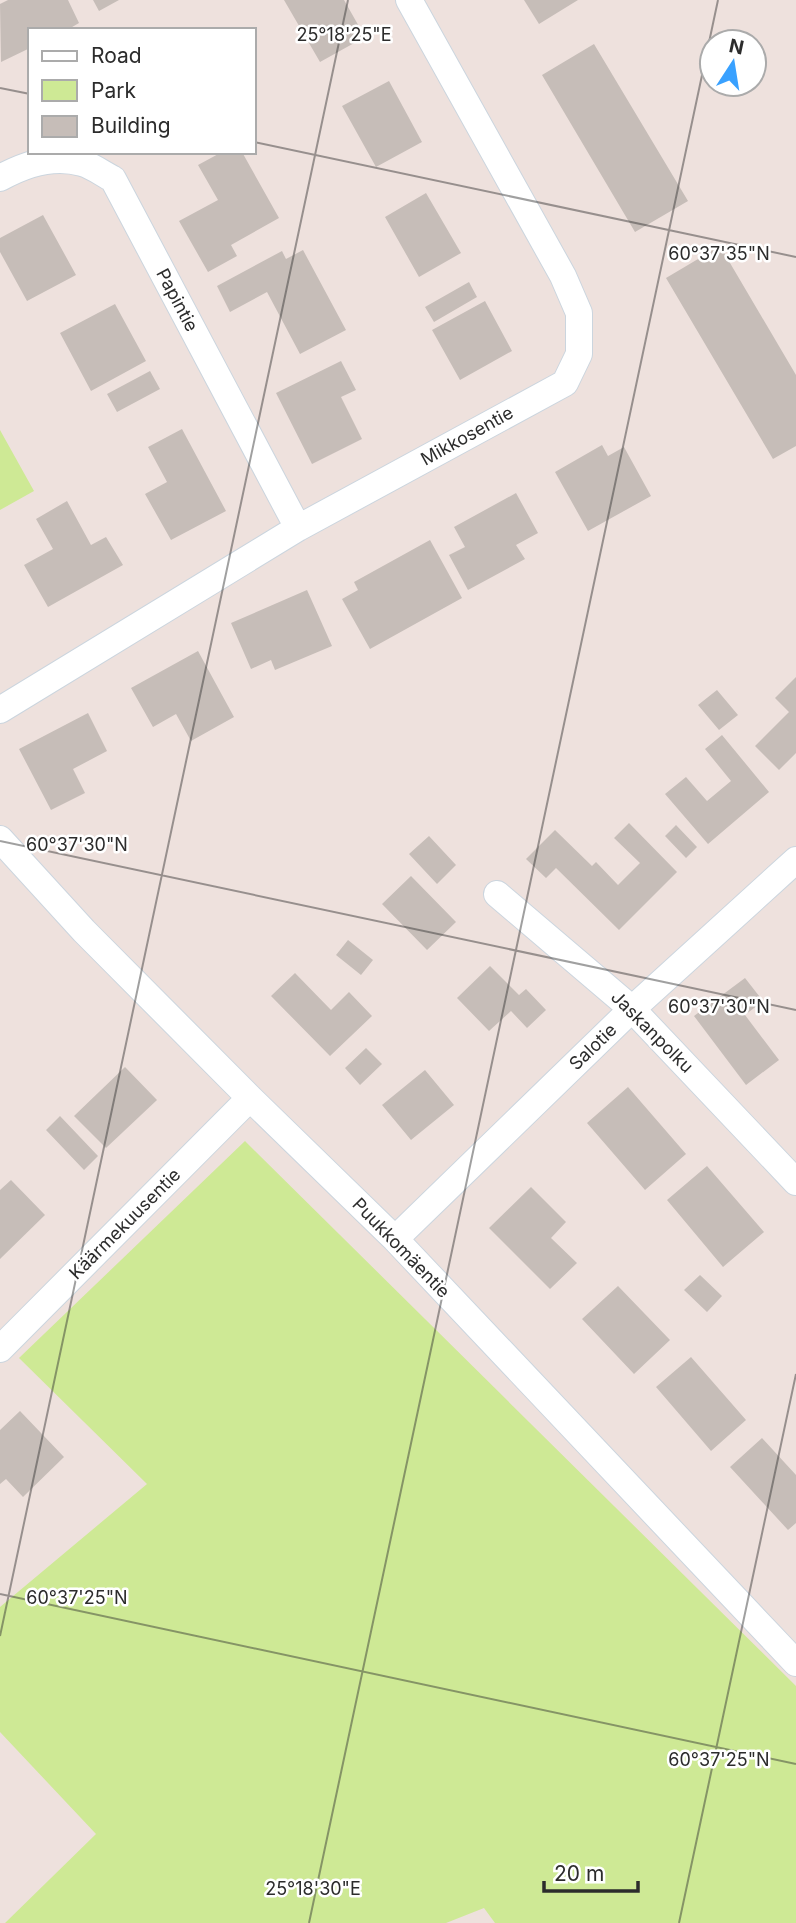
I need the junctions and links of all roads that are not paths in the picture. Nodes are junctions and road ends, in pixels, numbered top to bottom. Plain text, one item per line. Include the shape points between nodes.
1 (408, 0) edge
2 (0, 178) edge
3 (298, 528) junction
4 (0, 709) edge
5 (0, 839) edge
6 (796, 860) edge
7 (496, 894) dead end
8 (632, 1009) junction
9 (250, 1098) junction
10 (796, 1182) edge
11 (396, 1239) junction
12 (0, 1349) edge
13 (796, 1663) edge

1 - 3 street, Mikkosentie via 563,276 579,313 579,354 565,383
2 - 3 street, Papintie via 49,159 82,163 113,179
3 - 4 street, Mikkosentie
5 - 9 street, Puukkomäentie
6 - 8 street, Salotie
7 - 8 street, Jaskanpolku
8 - 10 street, Jaskanpolku
8 - 11 street, Salotie
9 - 11 street, Puukkomäentie
9 - 12 street, Käärmekuusentie
11 - 13 street, Puukkomäentie

